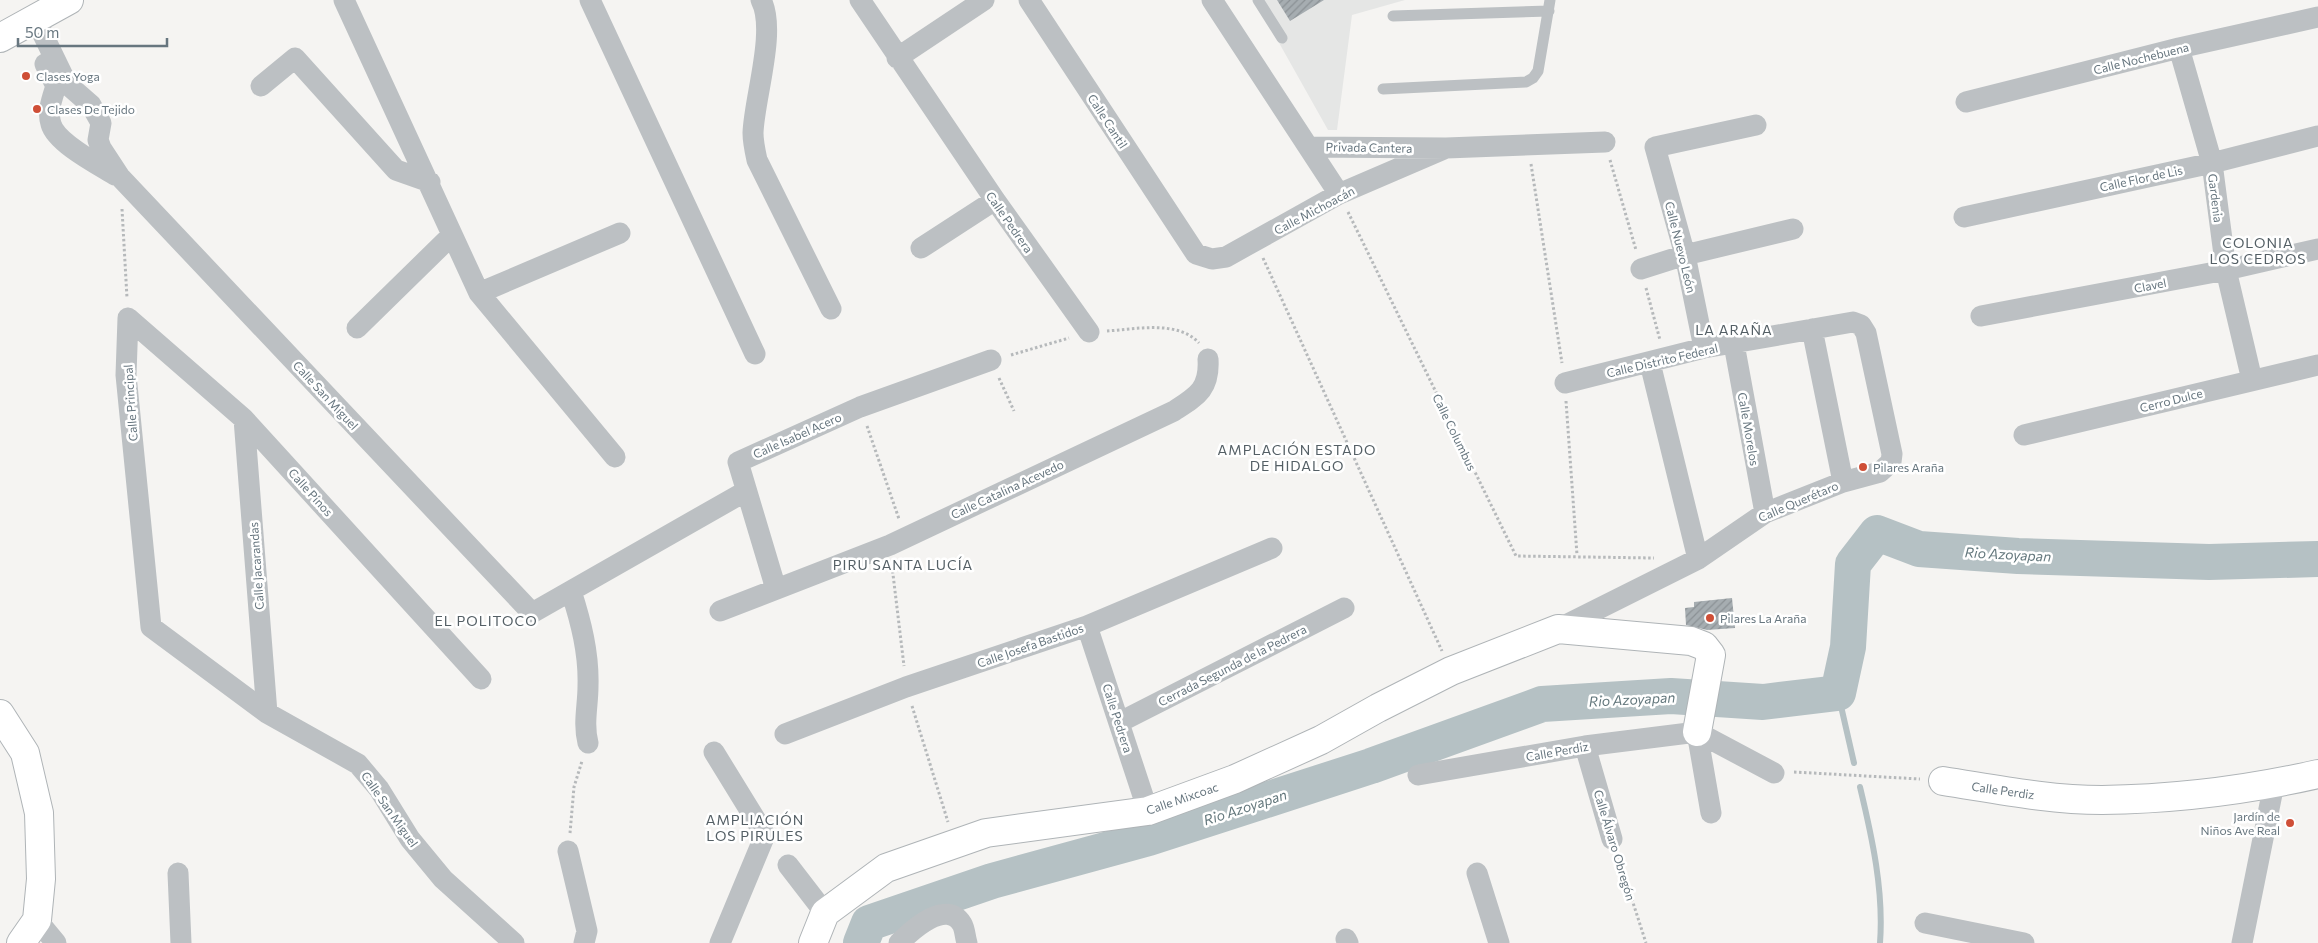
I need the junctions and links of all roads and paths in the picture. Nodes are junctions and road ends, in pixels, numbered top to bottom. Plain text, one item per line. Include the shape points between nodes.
1 (69, 0) edge
2 (344, 0) edge
3 (590, 0) edge
4 (761, 0) edge
5 (860, 0) edge
6 (984, 0) edge
7 (1029, 0) edge
8 (1212, 0) edge
9 (1258, 0) edge
10 (1549, 6) edge
11 (1392, 16) dead end
12 (2318, 17) edge
13 (30, 21) junction
14 (0, 38) edge
15 (1282, 38) dead end
16 (2179, 48) junction
17 (897, 58) junction
18 (62, 85) junction
19 (261, 86) dead end
20 (1384, 89) dead end
21 (1966, 102) dead end
22 (1756, 126) dead end
23 (2318, 136) edge
24 (98, 140) junction
25 (1605, 142) dead end
26 (1528, 146) junction
27 (1308, 147) junction
28 (1446, 148) junction
29 (72, 149) junction
30 (2212, 162) junction
31 (120, 177) junction
32 (430, 182) junction
33 (1339, 194) junction
34 (995, 200) junction
35 (1964, 217) dead end
36 (1793, 229) dead end
37 (620, 232) dead end
38 (452, 235) junction
39 (1187, 241) joint
40 (1255, 242) junction
41 (921, 248) dead end
42 (2318, 249) edge
43 (1685, 255) junction
44 (1641, 269) dead end
45 (2226, 270) junction
46 (479, 293) junction
47 (831, 308) dead end
48 (1981, 316) dead end
49 (128, 318) junction
50 (357, 328) dead end
51 (1812, 329) junction
52 (1089, 332) junction
53 (1734, 344) junction
54 (1704, 348) junction
55 (755, 354) dead end
56 (1208, 359) joint
57 (991, 360) junction
58 (1650, 363) junction
59 (2318, 365) edge
60 (2252, 380) junction
61 (1565, 383) junction
62 (860, 407) junction
63 (1014, 411) dead end
64 (244, 419) junction
65 (2024, 436) dead end
66 (615, 457) dead end
67 (1880, 472) joint
68 (1843, 482) junction
69 (746, 491) junction
70 (1764, 513) junction
71 (898, 540) junction
72 (1272, 548) dead end
73 (1577, 555) junction
74 (1661, 558) dead end
75 (1698, 559) junction
76 (776, 589) junction
77 (572, 591) junction
78 (1344, 608) dead end
79 (720, 611) dead end
80 (1087, 626) junction
81 (151, 627) joint
82 (1558, 629) junction
83 (1451, 671) junction
84 (482, 679) dead end
85 (906, 687) junction
86 (267, 713) junction
87 (0, 714) edge
88 (1120, 722) junction
89 (1697, 732) junction
90 (785, 734) dead end
91 (588, 743) joint
92 (1586, 746) junction
93 (714, 752) dead end
94 (1774, 772) joint
95 (2318, 774) edge
96 (1418, 775) dead end
97 (1943, 781) joint
98 (2274, 784) junction
99 (1148, 811) junction
100 (1711, 813) dead end
101 (1612, 839) joint
102 (956, 844) junction
103 (568, 851) joint
104 (788, 865) dead end
105 (178, 873) dead end
106 (1477, 873) dead end
107 (825, 913) junction
108 (37, 920) junction
109 (1925, 922) dead end
110 (964, 933) edge
111 (21, 943) edge
112 (56, 943) edge
113 (181, 943) edge
114 (514, 943) edge
115 (584, 943) edge
116 (720, 943) edge
117 (813, 943) edge
118 (899, 943) edge
119 (1499, 943) edge
120 (1646, 943) edge
121 (2024, 943) edge
122 (2242, 943) edge

1 - 13 street
2 - 32 street
3 - 55 street
4 - 47 street via 766,34 753,134 756,160
5 - 17 street, Calle Pedrera
6 - 17 street
7 - 39 street, Calle Cantil
8 - 27 street, Privada Cantera
9 - 15 lane
10 - 11 lane
10 - 20 lane via 1538,71 1526,82
12 - 16 street, Calle Nochebuena
13 - 14 street
13 - 18 street, Calle San Miguel
16 - 21 street, Calle Nochebuena
16 - 30 street, Gardenia
17 - 34 street, Calle Pedrera
18 - 24 street, Calle San Miguel via 91,105 101,123
18 - 29 street, Calle San Miguel via 49,107 51,126
19 - 32 street via 295,58 396,170
22 - 43 street, Calle Nuevo León via 1655,147
23 - 30 street, Calle Flor de Lis
24 - 29 street via 89,146
24 - 31 street, Calle San Miguel
25 - 26 street, Privada Cantera
26 - 28 street, Privada Cantera
26 - 61 path
27 - 28 street, Privada Cantera
27 - 33 street
28 - 33 street, Calle Michoacán
29 - 31 street, Calle San Miguel
30 - 35 street, Calle Flor de Lis
30 - 45 street, Gardenia
31 - 49 path
31 - 77 street, Calle San Miguel via 532,613
32 - 38 street
33 - 40 street, Calle Michoacán
33 - 73 path, Calle Columbus via 1516,556
34 - 41 street
34 - 52 street, Calle Pedrera
36 - 43 street
37 - 46 street
38 - 46 street
38 - 50 street
39 - 40 street, Calle Michoacán via 1196,254 1212,259 1226,257
40 - 83 path
42 - 45 street, Clavel
43 - 44 street
43 - 54 street, Calle Nuevo León
45 - 48 street, Clavel
45 - 60 street, Gardenia
46 - 66 street
49 - 64 street, Calle Pinos
49 - 81 street, Calle Principal via 126,375
51 - 53 street, Calle Distrito Federal
51 - 67 street, Calle Distrito Federal via 1847,322 1861,325 1866,333 1892,454 1891,462
51 - 68 street
52 - 56 path via 1176,330 1193,336
52 - 57 path
53 - 54 street, Calle Distrito Federal
53 - 70 street, Calle Morelos
54 - 58 street, Calle Distrito Federal
56 - 71 street, Calle Catalina Acevedo via 1209,376 1202,390 1174,411
57 - 62 street, Calle Isabel Acero
57 - 63 path
58 - 61 street, Calle Distrito Federal
58 - 75 street
59 - 60 street, Cerro Dulce
60 - 65 street, Cerro Dulce
61 - 73 path
62 - 69 street, Calle Isabel Acero via 738,462
62 - 71 path
64 - 84 street, Calle Pinos
64 - 86 street, Calle Jacarandas
67 - 68 street, Calle Querétaro
68 - 70 street, Calle Querétaro
69 - 76 street
69 - 77 street
70 - 75 street, Calle Querétaro
71 - 76 street, Calle Catalina Acevedo
71 - 85 path
72 - 80 street, Calle Josefa Bastidos
73 - 74 path, Calle Columbus
75 - 82 street, Calle Querétaro
76 - 79 street, Calle Catalina Acevedo
77 - 91 street via 585,636 588,685 584,727
78 - 88 street, Cerrada Segunda de la Pedrera
80 - 85 street, Calle Josefa Bastidos
80 - 88 street, Calle Pedrera
81 - 86 street, Calle San Miguel
82 - 83 street, Calle Mixcoac
82 - 89 street via 1691,641 1704,646 1711,655
83 - 99 street, Calle Mixcoac via 1321,740 1235,779
85 - 90 street, Calle Josefa Bastidos
85 - 102 path
86 - 114 street, Calle San Miguel via 358,764 379,789 410,839 443,879
87 - 108 street via 24,753 39,814
88 - 99 street, Calle Pedrera
89 - 92 street, Calle Perdiz
89 - 94 street
89 - 100 street
91 - 103 path via 574,787
92 - 96 street, Calle Perdiz
92 - 101 street, Calle Álvaro Obregón
93 - 116 street via 765,835
94 - 97 path via 1811,771
95 - 98 street, Calle Perdiz
97 - 98 street, Calle Perdiz via 2101,800
98 - 122 street
99 - 102 street, Calle Mixcoac via 986,833
101 - 120 path, Calle Álvaro Obregón
102 - 107 street, Calle Mixcoac via 886,868
103 - 115 street via 588,931
104 - 107 street
105 - 113 street
106 - 119 street
107 - 117 street
108 - 111 street
108 - 112 street
109 - 121 street
110 - 118 street via 954,917 939,915 922,922

